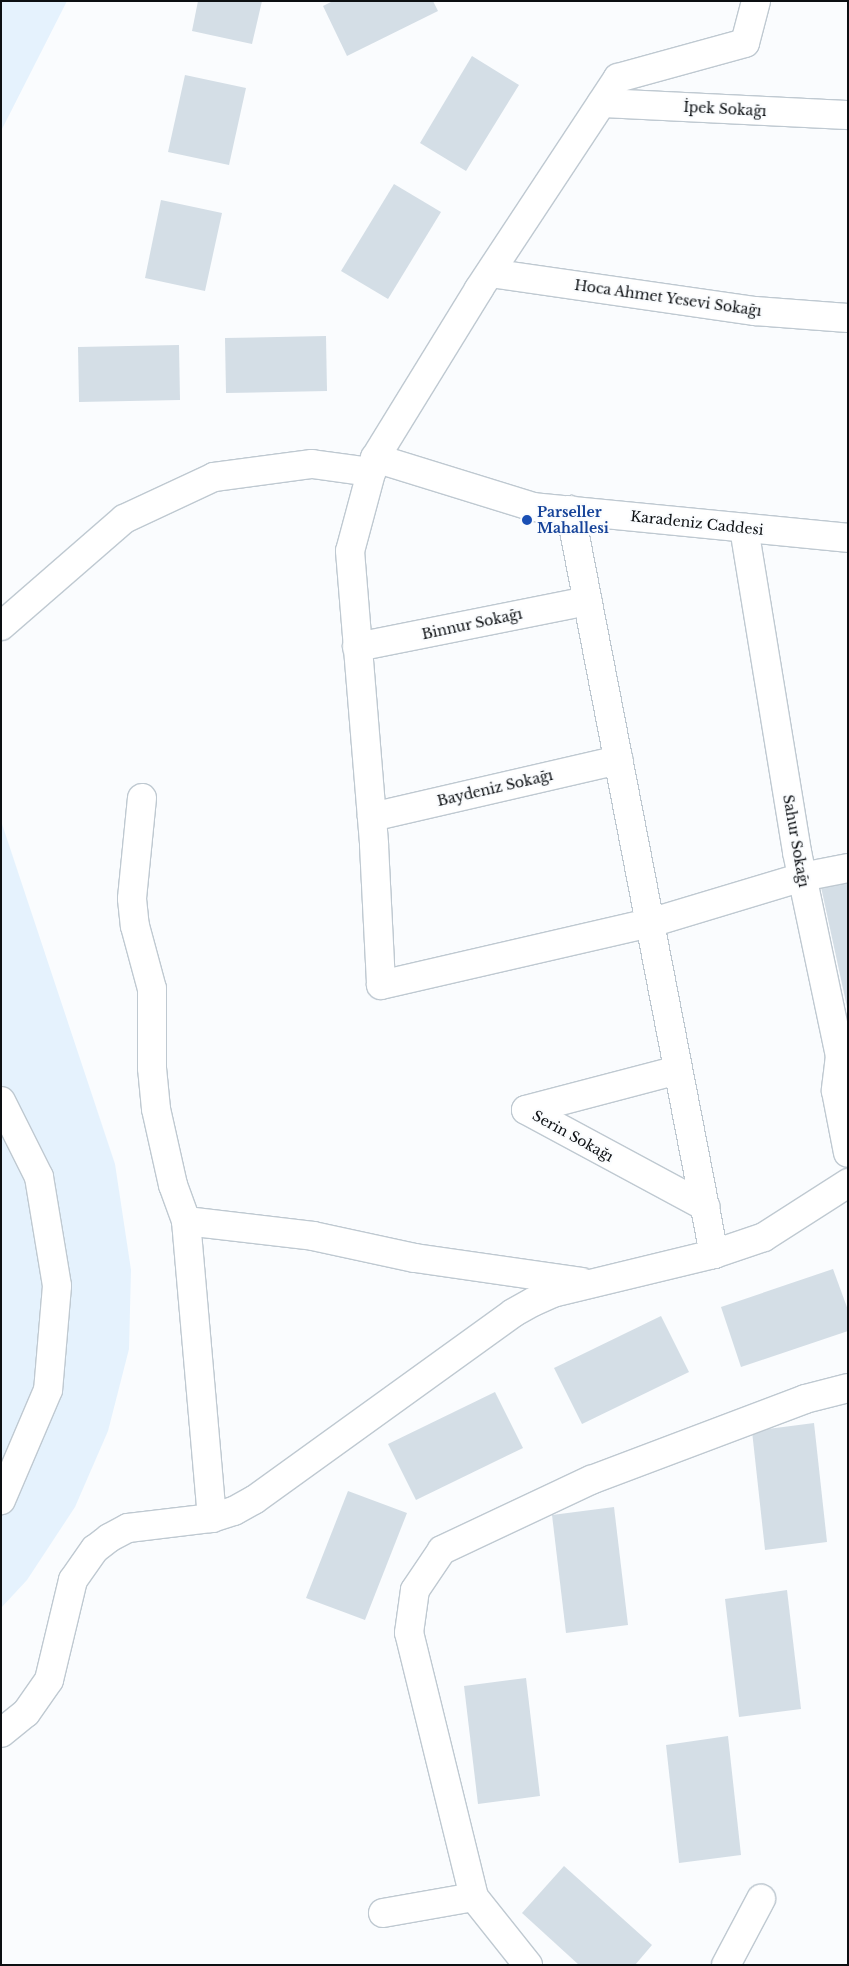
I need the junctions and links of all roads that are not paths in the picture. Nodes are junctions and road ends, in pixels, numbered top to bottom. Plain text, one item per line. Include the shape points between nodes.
1 (756, 1) edge
2 (602, 103) junction
3 (848, 115) edge
4 (490, 273) junction
5 (848, 318) edge
6 (373, 465) junction
7 (570, 510) junction
8 (744, 528) junction
9 (848, 538) edge
10 (587, 601) junction
11 (1, 626) edge
12 (357, 648) junction
13 (618, 760) junction
14 (142, 798) dead end
15 (372, 817) junction
16 (848, 868) edge
17 (802, 877) junction
18 (650, 923) junction
19 (678, 1070) junction
20 (1, 1101) edge
21 (848, 1152) edge
22 (848, 1183) edge
23 (706, 1208) junction
24 (186, 1221) junction
25 (714, 1254) junction
26 (590, 1284) junction
27 (848, 1388) edge
28 (1, 1500) edge
29 (212, 1518) junction
30 (1, 1733) edge
31 (474, 1897) junction
32 (761, 1899) dead end
33 (383, 1913) dead end
34 (528, 1965) edge
35 (726, 1965) edge

1 - 2 street via 745,43 618,78
2 - 3 street, İpek Sokağı
2 - 4 street
4 - 5 street, Hoca Ahmet Yesevi Sokağı via 755,311
4 - 6 street
6 - 7 street, Karadeniz Caddesi via 533,506
6 - 11 street, Karadeniz Caddesi via 312,464 214,477 124,519
6 - 12 street via 350,551
7 - 8 street, Karadeniz Caddesi
7 - 10 street
8 - 9 street, Karadeniz Caddesi
8 - 17 street, Sahur Sokağı
10 - 12 street, Binnur Sokağı
10 - 13 street
12 - 15 street
13 - 15 street, Baydeniz Sokağı
13 - 18 street
14 - 24 street via 132,880 134,917 152,989 152,1068 156,1109 170,1175
15 - 18 street via 381,985
16 - 17 street
17 - 18 street
17 - 21 street, Sahur Sokağı via 840,1056 836,1091
18 - 19 street
19 - 23 street
19 - 23 street, Serin Sokağı via 526,1110
20 - 28 street via 39,1177 57,1286 48,1390
22 - 25 street via 764,1237
23 - 25 street
24 - 26 street via 313,1236 415,1258 501,1272 564,1277
24 - 29 street
25 - 26 street
26 - 29 street via 553,1293 513,1313 254,1500
27 - 31 street via 805,1399 591,1480 442,1550 415,1590 409,1633
29 - 30 street via 128,1528 95,1549 73,1580 49,1680 26,1713
31 - 33 street
31 - 34 street
32 - 35 street

